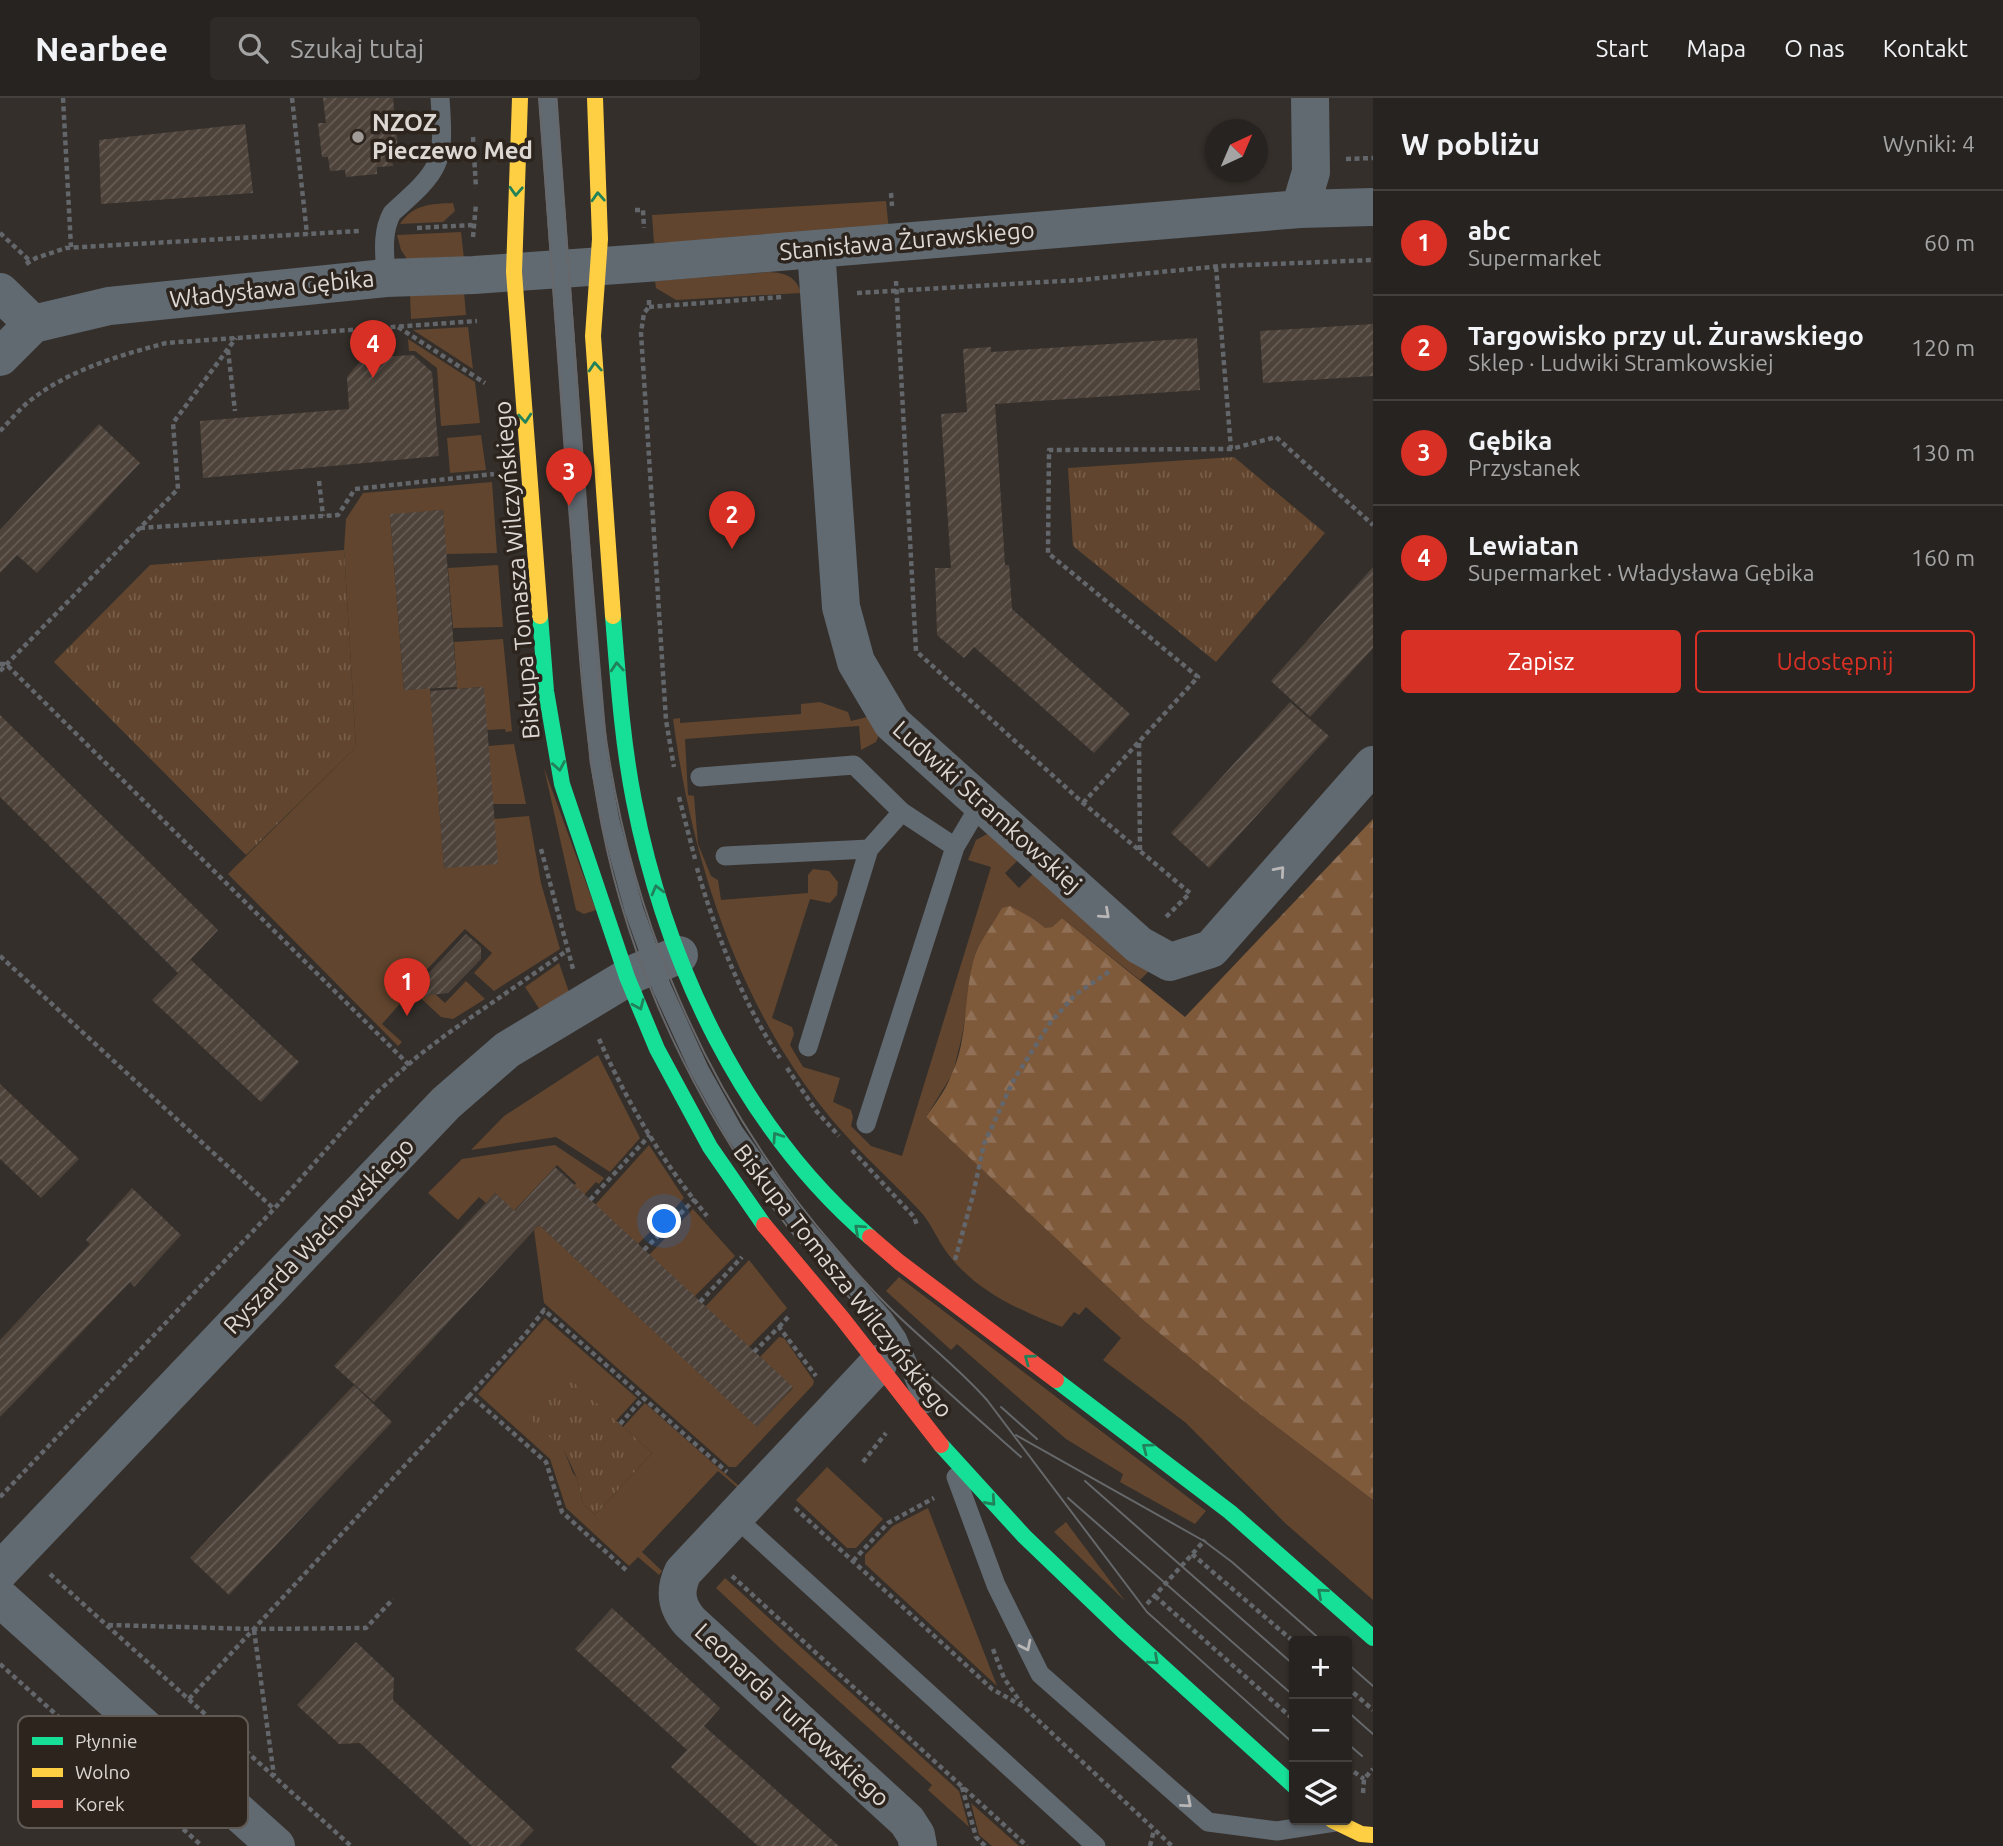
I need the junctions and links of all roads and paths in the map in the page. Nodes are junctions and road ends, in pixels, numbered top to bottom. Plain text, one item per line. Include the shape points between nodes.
1 (63, 98) edge
2 (292, 98) edge
3 (440, 98) edge
4 (520, 98) edge
5 (548, 98) edge
6 (595, 98) edge
7 (1310, 98) edge
8 (472, 135) dead end
9 (891, 193) dead end
10 (1373, 207) edge
11 (1300, 209) junction
12 (472, 225) junction
13 (384, 230) junction
14 (0, 233) edge
15 (307, 234) junction
16 (894, 243) junction
17 (71, 247) junction
18 (473, 247) dead end
19 (816, 250) junction
20 (1373, 260) edge
21 (30, 261) junction
22 (599, 266) junction
23 (1216, 267) junction
24 (560, 269) junction
25 (514, 272) junction
26 (386, 278) junction
27 (10, 279) edge
28 (897, 291) junction
29 (819, 295) junction
30 (649, 307) dead end
31 (477, 321) dead end
32 (33, 324) junction
33 (396, 326) junction
34 (236, 337) junction
35 (228, 349) junction
36 (0, 357) edge
37 (486, 383) dead end
38 (235, 411) dead end
39 (0, 431) edge
40 (1231, 449) junction
41 (497, 473) dead end
42 (319, 481) dead end
43 (323, 516) junction
44 (1373, 525) edge
45 (139, 528) junction
46 (3, 664) edge
47 (0, 670) edge
48 (1139, 742) junction
49 (1373, 765) edge
50 (701, 777) dead end
51 (981, 803) junction
52 (1083, 803) junction
53 (902, 812) junction
54 (955, 847) junction
55 (869, 849) junction
56 (1140, 850) junction
57 (724, 856) dead end
58 (1139, 945) junction
59 (568, 950) dead end
60 (0, 956) edge
61 (653, 965) junction
62 (594, 1028) dead end
63 (808, 1047) dead end
64 (409, 1065) junction
65 (866, 1124) dead end
66 (734, 1132) junction
67 (650, 1135) junction
68 (590, 1200) dead end
69 (687, 1206) dead end
70 (836, 1208) junction
71 (274, 1209) junction
72 (712, 1222) dead end
73 (735, 1249) dead end
74 (644, 1250) dead end
75 (952, 1272) dead end
76 (700, 1302) dead end
77 (786, 1319) dead end
78 (779, 1327) junction
79 (754, 1352) dead end
80 (878, 1364) junction
81 (822, 1384) dead end
82 (470, 1395) junction
83 (643, 1398) junction
84 (620, 1424) dead end
85 (890, 1429) dead end
86 (946, 1450) junction
87 (863, 1462) dead end
88 (0, 1497) edge
89 (935, 1498) dead end
90 (758, 1504) junction
91 (1211, 1533) dead end
92 (1192, 1554) junction
93 (11, 1560) edge
94 (853, 1561) junction
95 (626, 1570) dead end
96 (1155, 1596) junction
97 (0, 1598) edge
98 (393, 1599) dead end
99 (1140, 1612) dead end
100 (107, 1625) junction
101 (254, 1629) junction
102 (1289, 1638) edge
103 (1373, 1638) edge
104 (0, 1664) edge
105 (1352, 1691) edge
106 (189, 1699) junction
107 (1373, 1710) edge
108 (58, 1716) edge
109 (131, 1716) edge
110 (208, 1716) edge
111 (1289, 1716) edge
112 (248, 1752) edge
113 (1352, 1770) edge
114 (274, 1776) junction
115 (1364, 1779) dead end
116 (1289, 1781) edge
117 (962, 1787) dead end
118 (248, 1821) edge
119 (1311, 1825) edge
120 (1343, 1825) edge
121 (182, 1828) edge
122 (1154, 1830) junction
123 (1373, 1835) edge
124 (202, 1846) edge
125 (276, 1846) edge
126 (351, 1846) edge
127 (918, 1846) edge
128 (985, 1846) edge
129 (1096, 1846) edge
130 (1150, 1846) edge
131 (1172, 1846) edge

1 - 17 path
2 - 15 path
3 - 13 lane via 440,154 433,174 392,213
4 -> 25 street, Biskupa Tomasza Wilczyńskiego
5 - 24 lane
22 -> 6 street, Biskupa Tomasza Wilczyńskiego
7 - 11 street via 1311,172
8 - 12 path via 477,197
9 - 16 path
10 - 11 street, Stanisława Żurawskiego
11 - 16 street, Stanisława Żurawskiego
12 - 13 path
12 - 18 path
13 - 15 path
13 - 26 lane
14 - 21 path
15 - 17 path
16 - 19 street, Stanisława Żurawskiego
16 - 28 path
17 - 21 path
19 - 22 street, Stanisława Żurawskiego
19 - 29 street, Ludwiki Stramkowskiej
20 - 23 path
21 - 27 path
22 - 24 street, Stanisława Żurawskiego
61 -> 22 street, Biskupa Tomasza Wilczyńskiego via 660,901 634,802 621,720 593,336
23 - 28 path
23 - 40 path
24 - 25 street, Stanisława Żurawskiego
24 - 61 lane via 600,761 610,821
25 - 26 street, Władysława Gębika
25 -> 61 street, Biskupa Tomasza Wilczyńskiego via 546,691 562,784
26 - 32 street, Władysława Gębika via 109,306
27 - 32 street
28 - 29 path
28 - 52 path via 916,651
29 - 30 path
29 - 51 street, Ludwiki Stramkowskiej via 841,607 856,662 892,723
31 - 33 path
32 - 36 street
33 - 34 path
33 - 37 path
34 - 35 path
34 - 39 path via 166,343 80,371 40,393
35 - 38 path
35 - 45 path via 173,423 178,489
40 - 44 path via 1276,437
40 - 48 path via 1049,450 1048,553 1198,677
41 - 43 path via 355,489 338,515
42 - 43 path
43 - 45 path
45 - 46 path
46 - 47 path
46 - 64 path
48 - 52 path
48 - 56 path
58 -> 49 street, Ludwiki Stramkowskiej via 1170,961 1212,949
50 - 53 lane via 854,765
51 - 54 lane
51 -> 58 street, Ludwiki Stramkowskiej
52 - 56 path
53 - 54 lane
53 - 55 lane
54 - 65 lane
55 - 57 lane
55 - 63 lane
56 - 58 path via 1189,893
58 - 75 path via 1075,995 1050,1023 1013,1082 984,1143
59 - 64 path
60 - 71 path
61 - 66 lane via 699,1069
70 -> 61 street, Biskupa Tomasza Wilczyńskiego via 788,1152 746,1091 710,1026
61 -> 80 street, Biskupa Tomasza Wilczyńskiego via 657,1049 710,1147 758,1217
61 - 93 street, Ryszarda Wachowskiego via 507,1050 446,1103
62 - 67 path
64 - 71 path via 376,1094
66 - 70 lane
66 - 86 lane via 797,1220 897,1338
67 - 68 path
67 - 72 path
69 - 74 path
103 -> 70 street, Biskupa Tomasza Wilczyńskiego via 1230,1512 899,1262
71 - 88 path
73 - 76 path via 743,1258
77 - 78 path
78 - 79 path
78 - 81 path
80 - 86 street, Biskupa Tomasza Wilczyńskiego
80 - 90 street, Leonarda Turkowskiego
82 - 83 path via 544,1310
82 - 95 path via 546,1462 562,1512
82 - 101 path
83 - 84 path
83 - 90 path
85 - 87 path
86 -> 116 street, Biskupa Tomasza Wilczyńskiego via 1034,1546
86 -> 119 lane via 996,1585 1040,1674 1208,1822 1277,1831
89 - 94 path via 888,1523
90 - 94 path
90 - 127 street, Leonarda Turkowskiego via 683,1572 676,1595 683,1614 907,1821
90 - 129 lane
91 - 92 path
92 - 96 path
92 - 102 path
93 - 100 path
94 - 122 path via 992,1689 1024,1707
96 - 99 path
96 - 111 path
97 - 109 street
98 - 101 path via 366,1628
100 - 101 path
100 - 106 path
101 - 106 path
101 - 114 path
104 - 108 path
105 - 107 path
106 - 110 path
112 - 114 path
113 - 115 path
114 - 126 path
117 - 128 path via 975,1837
118 - 125 street
120 - 123 street
121 - 124 path
122 - 130 path
122 - 131 path

